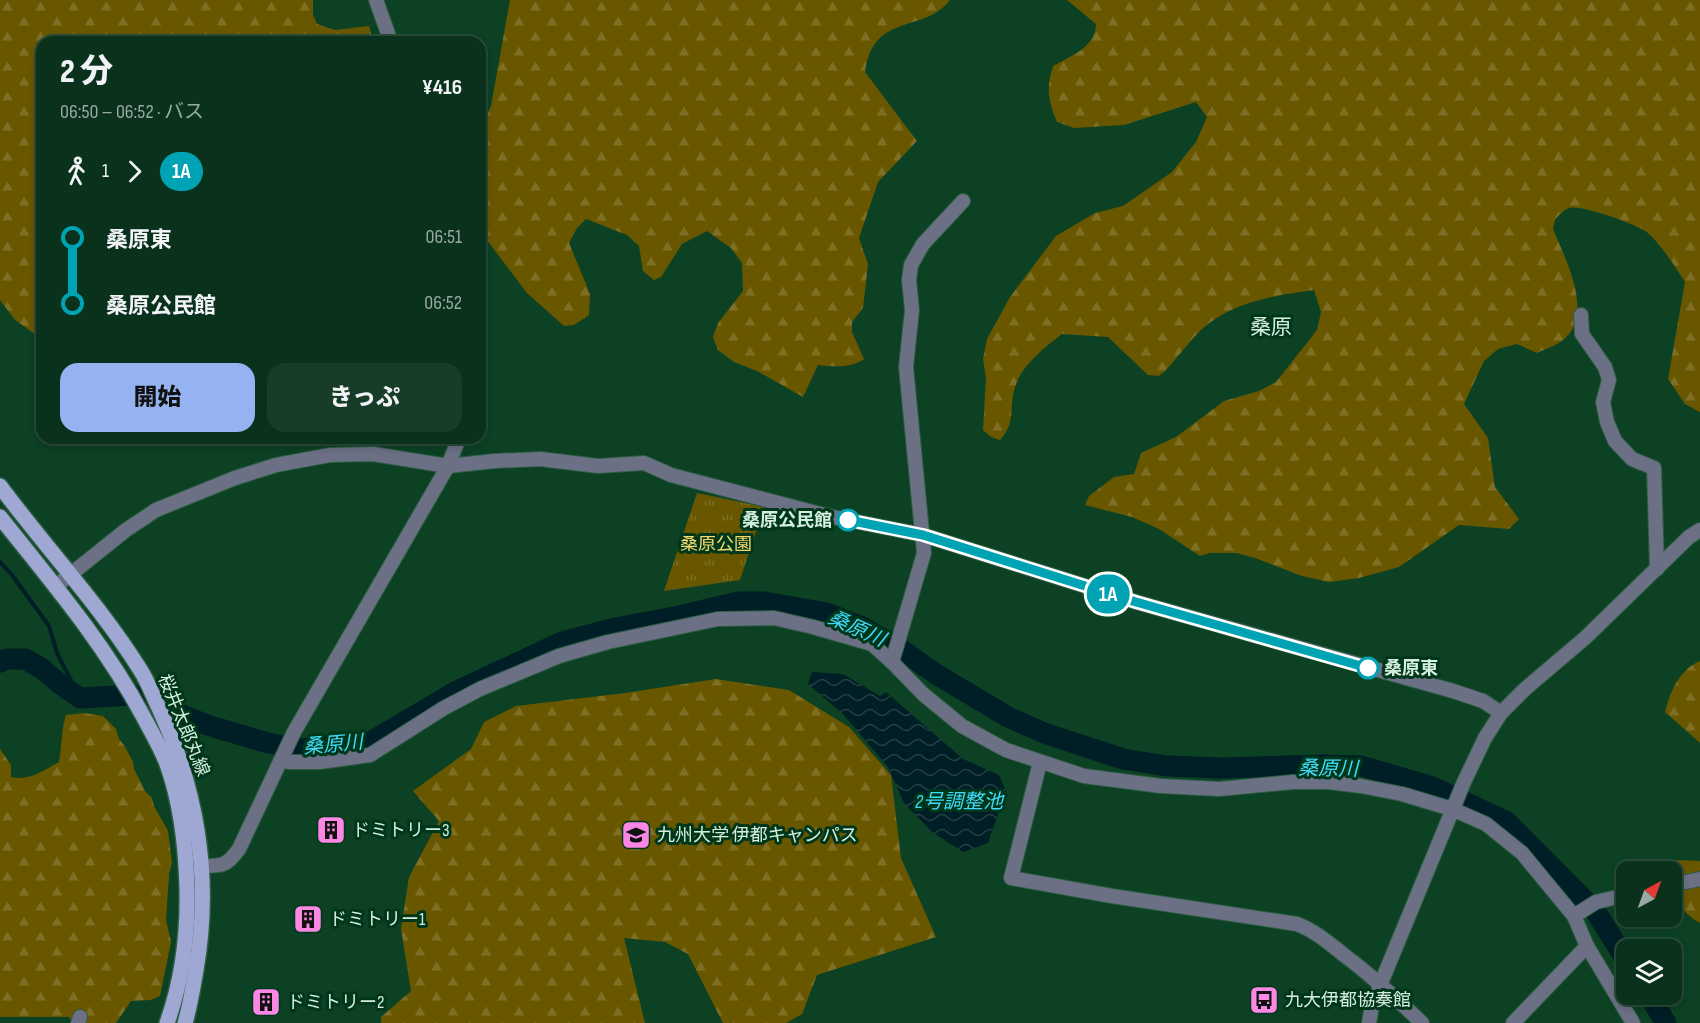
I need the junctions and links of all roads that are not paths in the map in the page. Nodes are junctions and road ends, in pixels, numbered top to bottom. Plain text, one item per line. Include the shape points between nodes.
1 (376, 0) edge
2 (389, 36) edge
3 (963, 201) dead end
4 (1581, 315) dead end
5 (457, 444) edge
6 (448, 466) junction
7 (0, 486) edge
8 (0, 517) edge
9 (1700, 530) edge
10 (923, 535) junction
11 (1656, 569) junction
12 (70, 574) junction
13 (56, 586) junction
14 (893, 659) junction
15 (1502, 713) junction
16 (283, 757) junction
17 (1040, 762) junction
18 (1452, 809) junction
19 (202, 866) junction
20 (1700, 879) edge
21 (1682, 883) edge
22 (1616, 897) edge
23 (1574, 916) junction
24 (1587, 946) junction
25 (1381, 983) junction
26 (167, 1023) edge
27 (185, 1023) edge
28 (1369, 1023) edge
29 (1422, 1023) edge
30 (1513, 1023) edge
31 (1633, 1023) edge

1 - 2 street
3 - 10 street via 923,244 911,265 909,280 912,310 906,367
4 - 11 street via 1582,334 1605,367 1609,380 1603,402 1615,441 1632,459 1654,468
5 - 6 street
6 - 10 street via 540,459 598,466 644,463 671,475 817,513
6 - 12 street via 373,454 330,455 276,465 156,510
6 - 16 street
7 - 12 main road, 桜井太郎丸線
8 - 13 main road, 桜井太郎丸線
9 - 11 street
10 - 14 street via 924,553
10 - 15 street via 1136,602 1453,691 1483,701
11 - 15 street
12 - 13 street
12 - 19 main road, 桜井太郎丸線 via 143,674 171,734 188,785
13 - 26 main road, 桜井太郎丸線 via 122,677 167,764 177,799 186,863 188,919 175,1000
14 - 16 street via 872,644 774,618 718,619 559,656 480,689 370,755 320,762 289,762
14 - 17 street via 923,694 962,726 1006,750
15 - 18 street via 1485,738
16 - 19 street via 230,861
17 - 18 street via 1084,776 1178,787 1219,789 1293,782 1339,783 1402,794
17 - 25 street via 1011,878 1297,924 1308,928
18 - 23 street via 1486,824 1522,853
18 - 25 street
19 - 27 main road, 桜井太郎丸線 via 201,943
20 - 21 street
22 - 23 street via 1596,902
23 - 24 street
24 - 30 street
24 - 31 street
25 - 28 street
25 - 29 street

